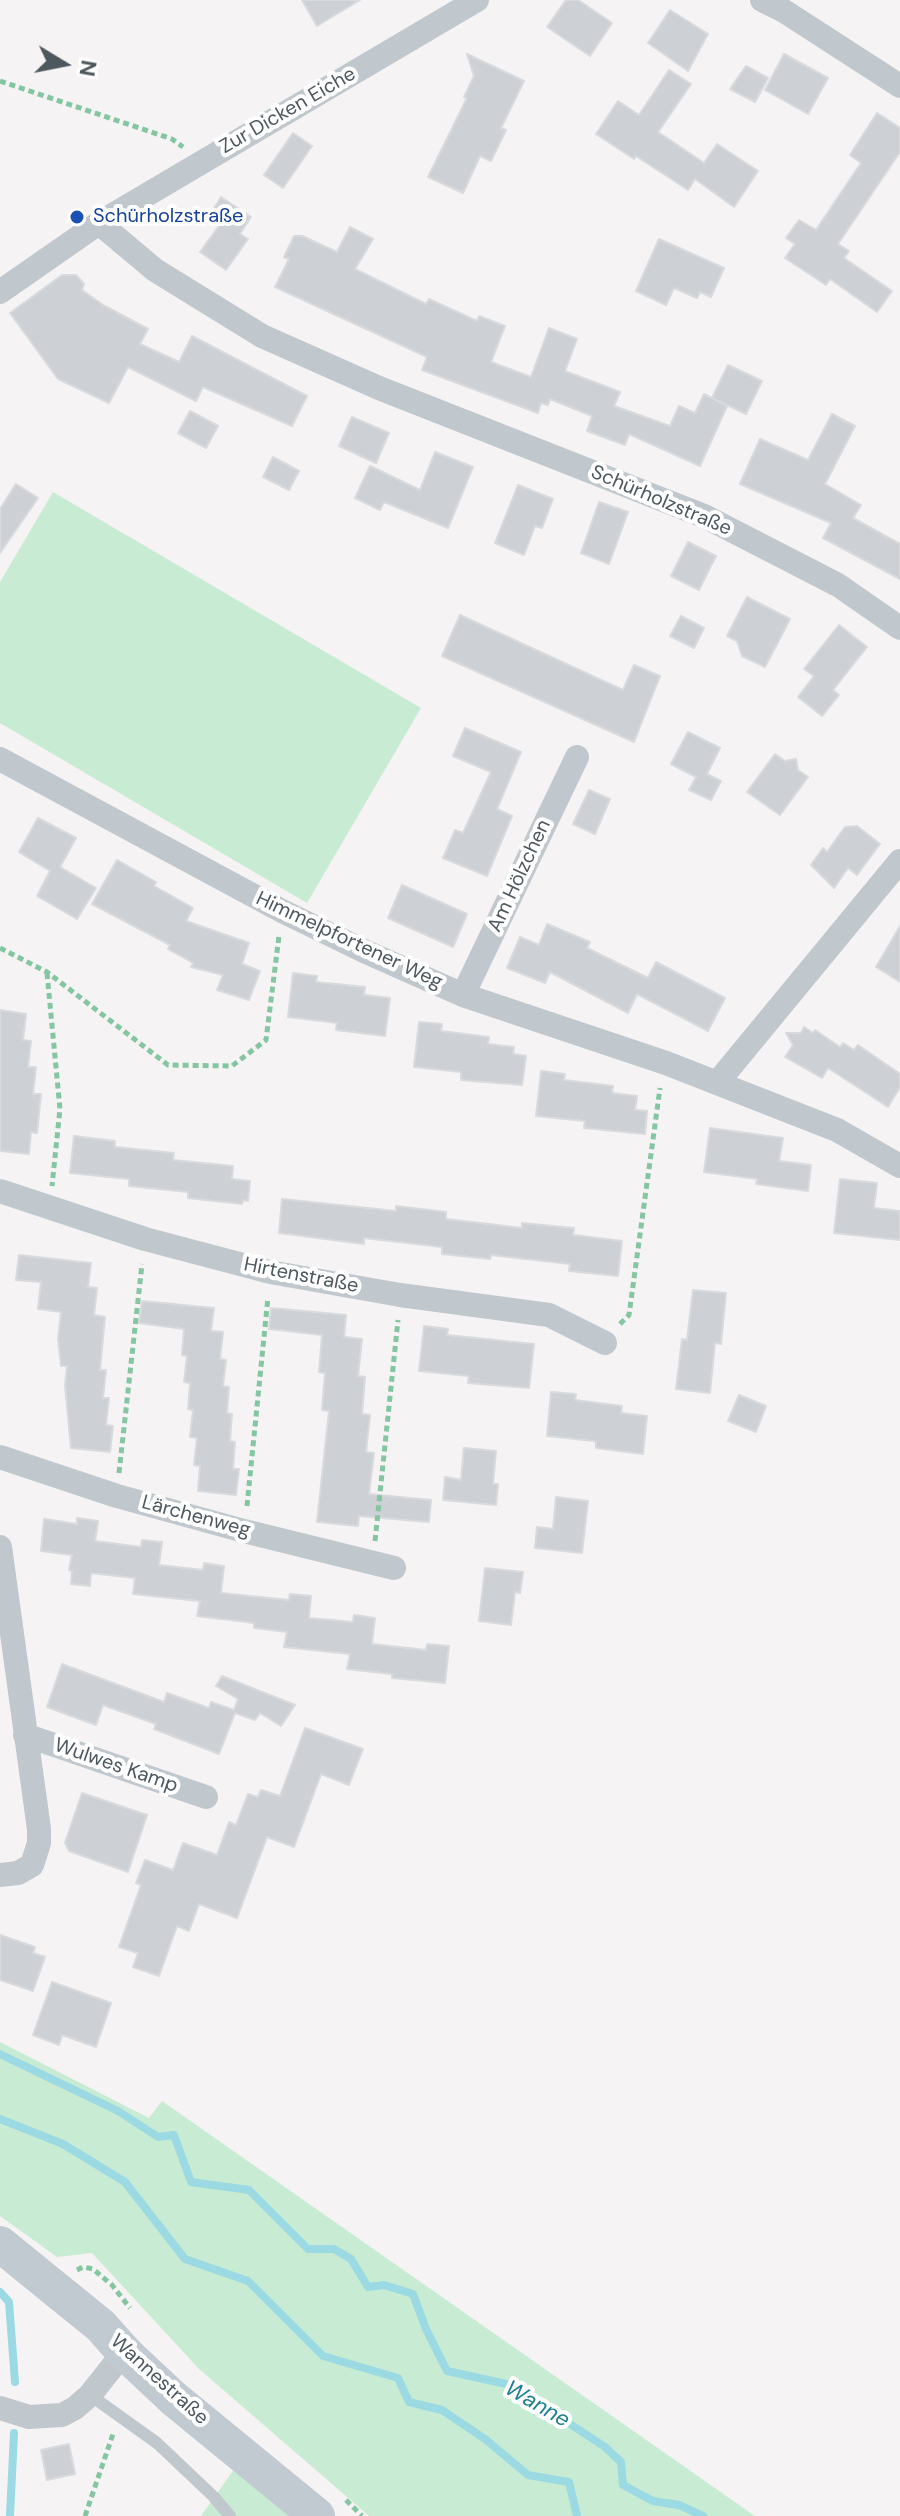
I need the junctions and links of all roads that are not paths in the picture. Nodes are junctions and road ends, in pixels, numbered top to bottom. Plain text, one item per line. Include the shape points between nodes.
1 (477, 0) edge
2 (762, 0) edge
3 (900, 86) edge
4 (99, 223) junction
5 (0, 292) edge
6 (900, 628) edge
7 (577, 757) dead end
8 (0, 759) edge
9 (900, 861) edge
10 (891, 889) edge
11 (463, 995) junction
12 (717, 1083) junction
13 (900, 1166) edge
14 (0, 1191) edge
15 (605, 1343) road end
16 (0, 1457) edge
17 (0, 1547) edge
18 (383, 1565) road end
19 (25, 1735) junction
20 (206, 1797) dead end
21 (0, 1875) edge
22 (0, 2244) edge
23 (124, 2352) junction
24 (90, 2395) junction
25 (0, 2408) edge
26 (230, 2516) edge
27 (317, 2516) edge

1 - 4 street, Zur Dicken Eiche
2 - 3 street
4 - 5 street
4 - 6 street, Schürholzstraße via 155,270 262,336 379,388 704,516 838,585
7 - 11 street, Am Hölzchen
8 - 11 street, Himmelpfortener Weg via 282,911
9 - 10 street
10 - 12 street
11 - 12 street, Himmelpfortener Weg
12 - 13 street, Himmelpfortener Weg via 837,1130
14 - 15 street, Hirtenstraße via 145,1239 270,1272 549,1315
16 - 18 street, Lärchenweg via 117,1496
17 - 19 street, Wulwes Kamp
19 - 20 street, Wulwes Kamp
19 - 21 street, Wulwes Kamp via 39,1843 32,1865
22 - 23 street, Wannestraße via 101,2326
23 - 24 street
23 - 27 street, Wannestraße
24 - 25 street via 53,2417 29,2417
24 - 26 lane via 180,2463

